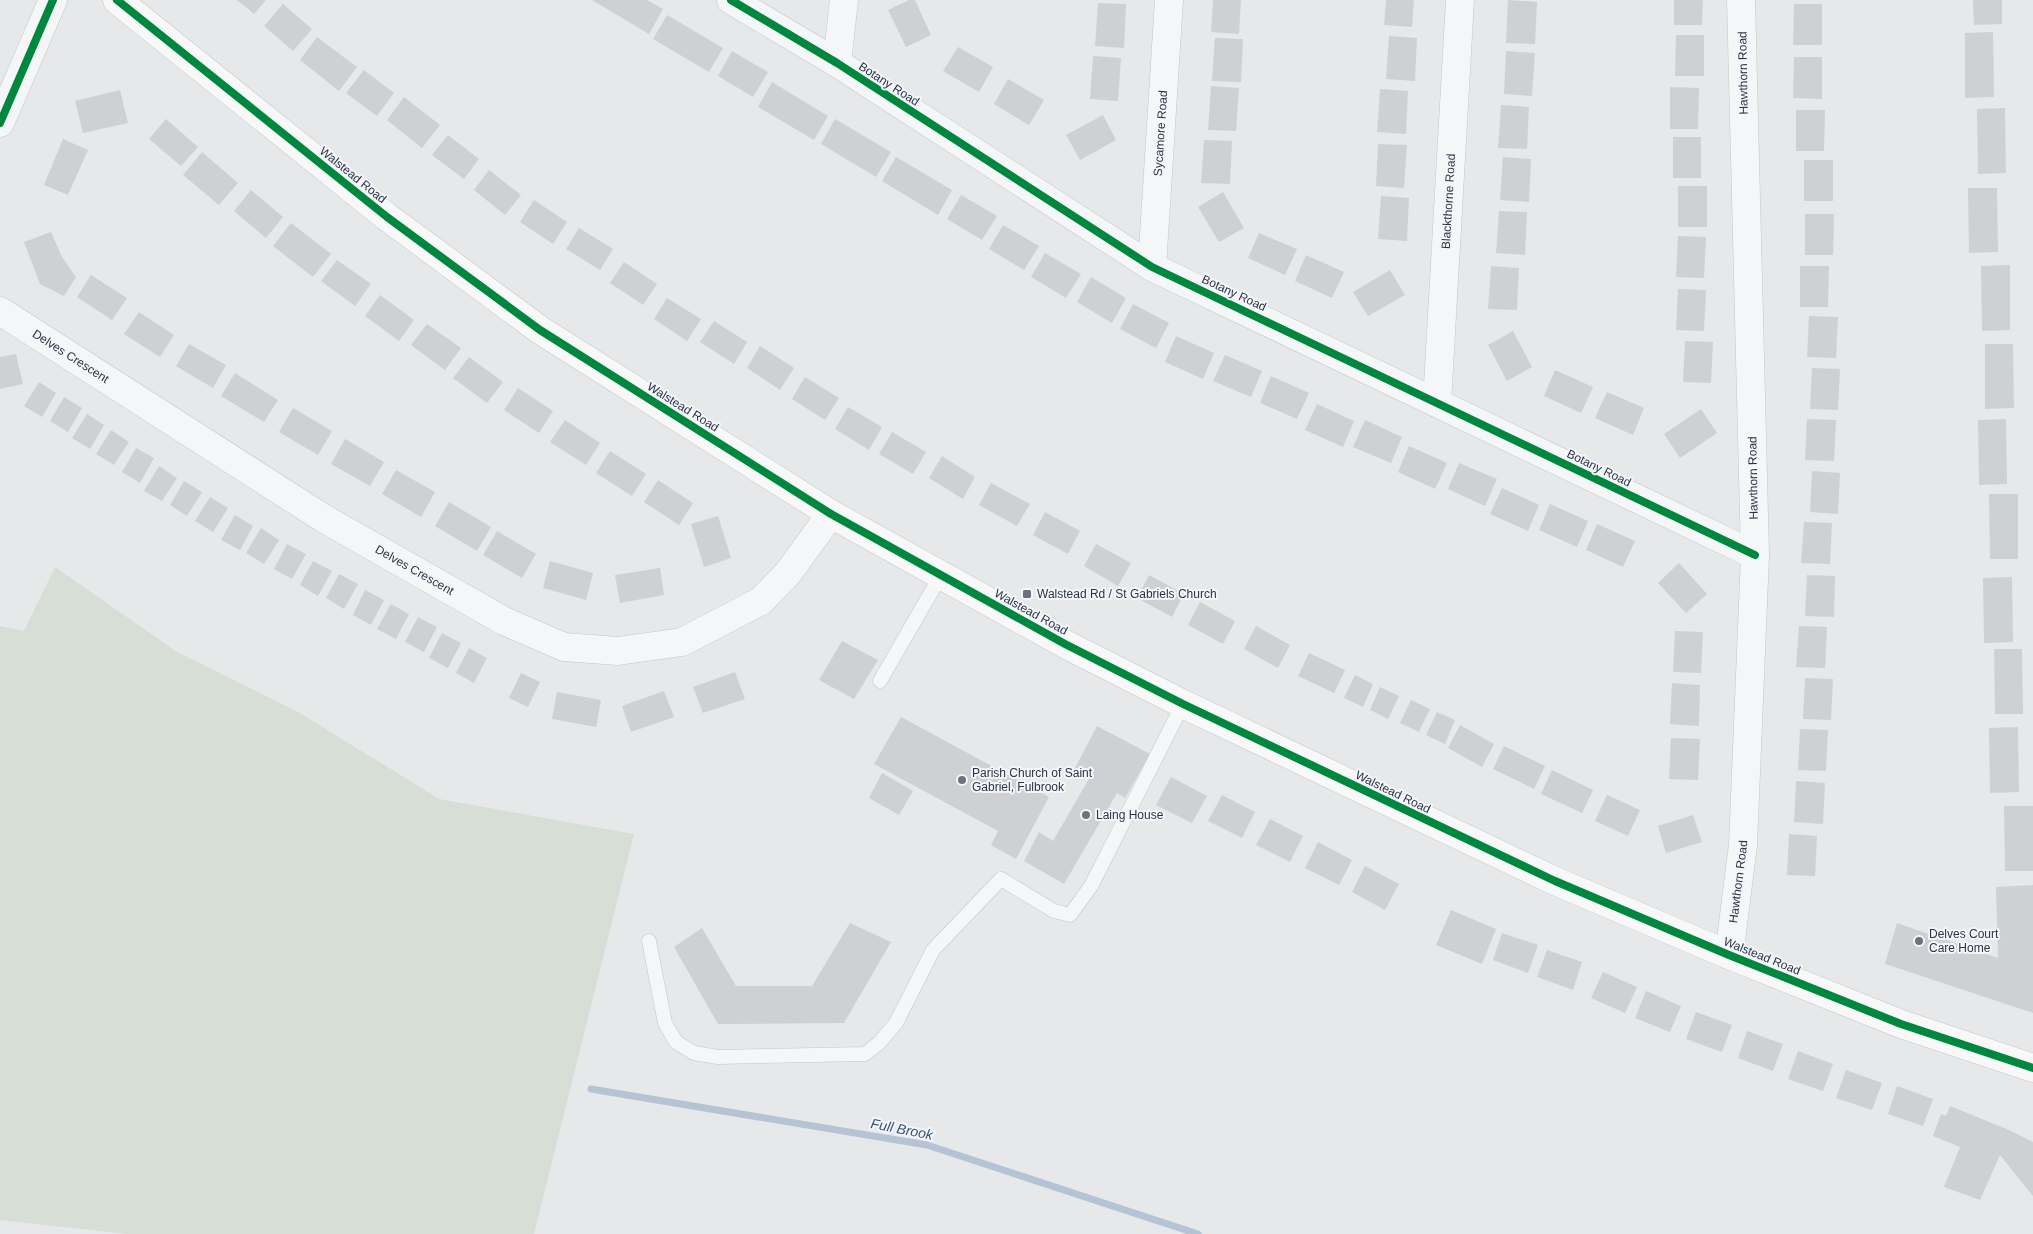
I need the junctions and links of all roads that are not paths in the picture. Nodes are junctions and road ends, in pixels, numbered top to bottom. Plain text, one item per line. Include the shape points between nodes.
1 (53, 0) edge
2 (117, 0) edge
3 (731, 0) edge
4 (844, 0) edge
5 (1169, 0) edge
6 (1460, 0) edge
7 (1741, 0) edge
8 (837, 64) junction
9 (0, 122) edge
10 (1152, 267) junction
11 (0, 310) edge
12 (1437, 403) junction
13 (831, 514) junction
14 (1755, 555) junction
15 (941, 575) junction
16 (880, 681) dead end
17 (1183, 704) junction
18 (649, 941) dead end
19 (1729, 955) junction
20 (2033, 1068) edge

1 - 9 street
2 - 13 street, Walstead Road via 388,217 540,330
3 - 8 street, Botany Road
4 - 8 street
5 - 10 street, Sycamore Road
6 - 12 street, Blackthorne Road
7 - 14 street, Hawthorn Road
8 - 10 street, Botany Road
10 - 12 street, Botany Road
11 - 13 street, Delves Crescent via 323,518 504,621 564,647 618,650 682,642 761,601 788,574
12 - 14 street, Botany Road
13 - 15 street, Walstead Road
14 - 19 street, Hawthorn Road via 1743,845
15 - 16 lane
15 - 17 street, Walstead Road via 1065,644
17 - 18 lane via 1091,886 1070,916 1054,911 1001,879 933,950 896,1023 880,1043 865,1054 718,1058 694,1053 676,1042 665,1023
17 - 19 street, Walstead Road via 1554,882
19 - 20 street, Walstead Road via 1901,1024

